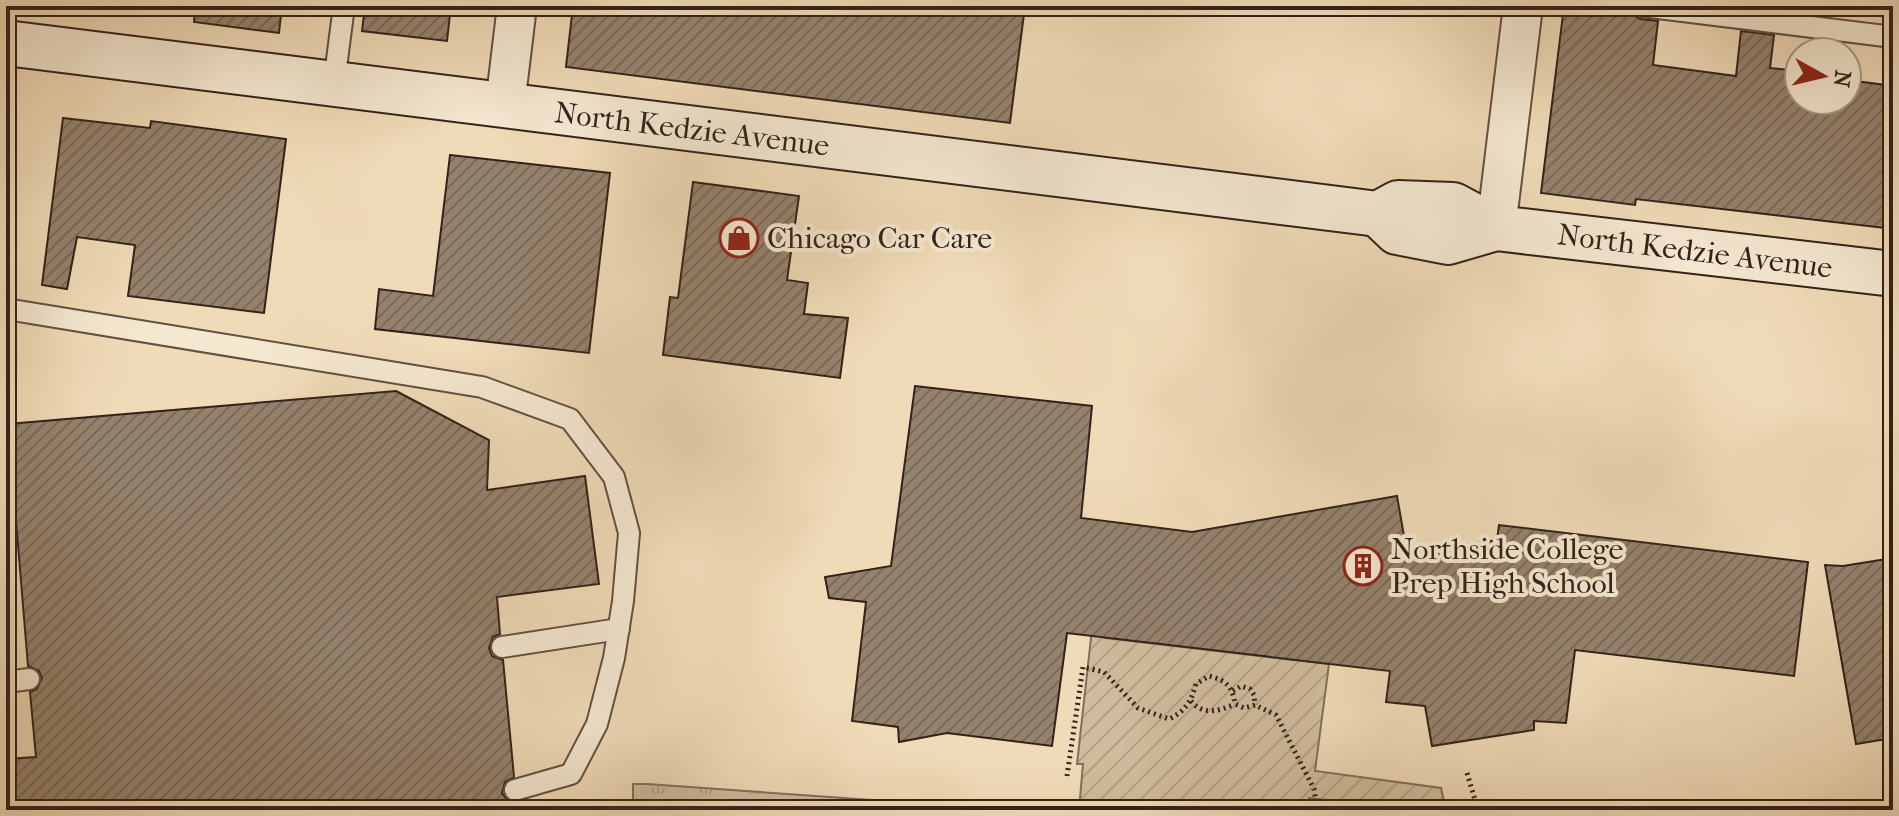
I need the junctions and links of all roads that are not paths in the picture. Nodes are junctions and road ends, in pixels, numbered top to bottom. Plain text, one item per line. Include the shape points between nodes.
1 (344, 6) edge
2 (517, 6) edge
3 (1523, 6) edge
4 (1642, 6) edge
5 (1893, 37) edge
6 (7, 49) edge
7 (334, 83) junction
8 (505, 105) junction
9 (1496, 228) junction
10 (1893, 274) edge
11 (6, 309) edge
12 (619, 629) junction
13 (502, 647) dead end
14 (29, 679) dead end
15 (6, 682) edge
16 (515, 790) dead end

1 - 7 lane
2 - 8 street
3 - 9 street
4 - 5 lane
6 - 7 main road, North Kedzie Avenue
7 - 8 main road, North Kedzie Avenue
8 - 9 main road, North Kedzie Avenue via 1378,214 1397,232 1448,242
9 - 10 main road, North Kedzie Avenue
11 - 12 lane via 482,387 570,419 614,477 629,533
12 - 13 lane
12 - 16 lane via 597,724 571,774
14 - 15 lane

